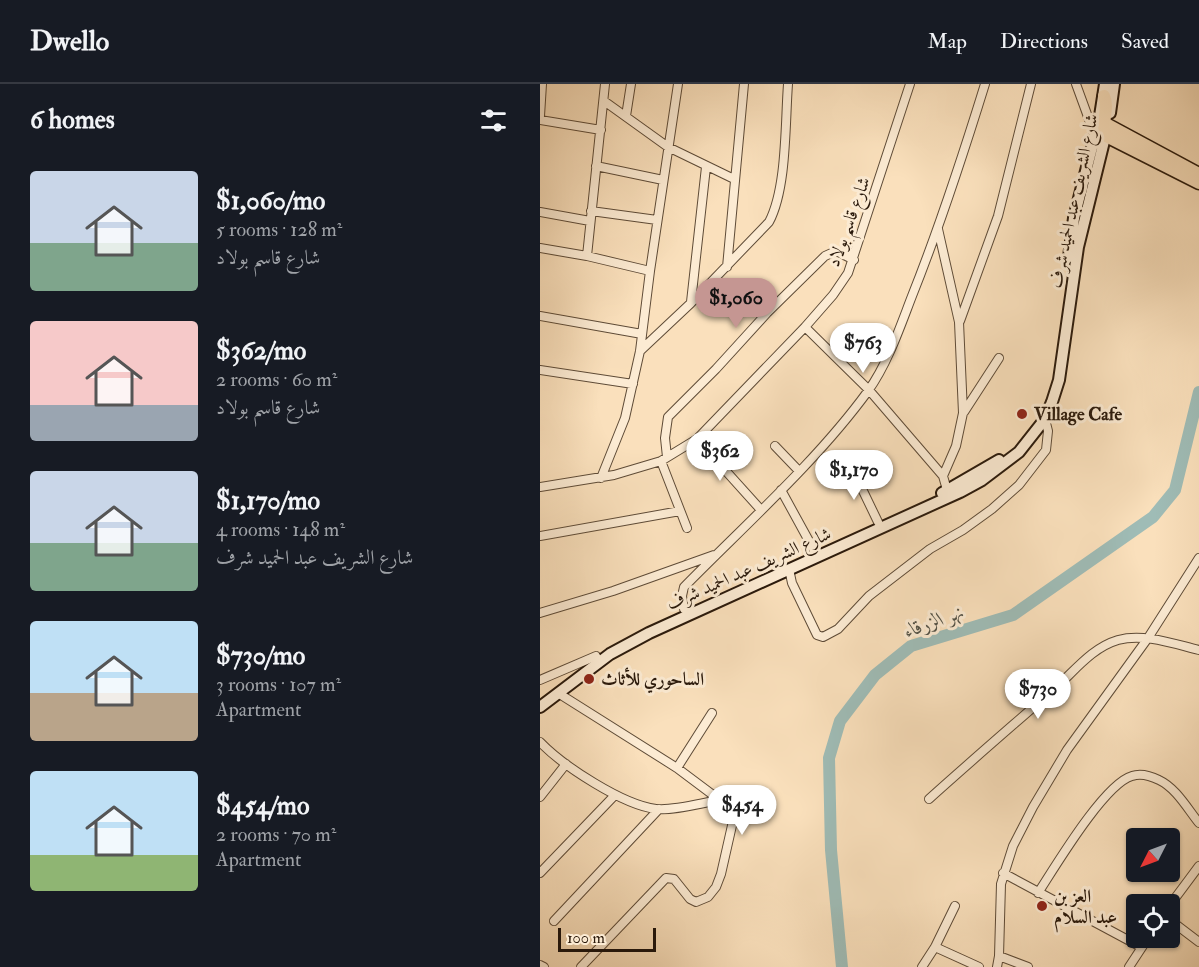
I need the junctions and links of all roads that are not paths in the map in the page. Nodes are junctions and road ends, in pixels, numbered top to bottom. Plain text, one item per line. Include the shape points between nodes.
1 (543, 84) edge
2 (605, 84) edge
3 (631, 84) edge
4 (678, 84) edge
5 (744, 84) edge
6 (788, 84) edge
7 (910, 84) edge
8 (985, 84) edge
9 (1031, 84) edge
10 (1076, 84) edge
11 (1114, 84) edge
12 (1105, 90) edge
13 (541, 96) edge
14 (604, 101) junction
15 (1087, 114) junction
16 (626, 116) junction
17 (540, 118) edge
18 (601, 130) junction
19 (1105, 131) junction
20 (668, 147) junction
21 (1103, 149) joint
22 (596, 166) junction
23 (706, 167) junction
24 (1195, 177) edge
25 (734, 179) junction
26 (663, 180) junction
27 (591, 211) junction
28 (540, 212) edge
29 (590, 220) junction
30 (657, 220) junction
31 (1079, 220) junction
32 (938, 229) junction
33 (540, 248) edge
34 (587, 256) junction
35 (854, 260) junction
36 (726, 267) junction
37 (650, 271) junction
38 (691, 303) junction
39 (540, 316) edge
40 (959, 322) junction
41 (805, 327) junction
42 (642, 334) junction
43 (640, 351) junction
44 (999, 358) dead end
45 (540, 370) edge
46 (633, 384) junction
47 (868, 390) junction
48 (963, 413) junction
49 (1045, 419) junction
50 (698, 439) junction
51 (775, 446) dead end
52 (664, 459) junction
53 (852, 468) dead end
54 (799, 471) junction
55 (943, 476) junction
56 (601, 478) junction
57 (540, 487) edge
58 (781, 490) junction
59 (947, 490) junction
60 (761, 510) junction
61 (680, 511) junction
62 (878, 522) junction
63 (687, 528) dead end
64 (540, 536) edge
65 (815, 552) junction
66 (715, 555) junction
67 (1199, 558) edge
68 (1196, 568) edge
69 (789, 569) junction
70 (684, 609) junction
71 (540, 613) edge
72 (1148, 638) junction
73 (1199, 650) edge
74 (596, 656) junction
75 (540, 680) edge
76 (558, 693) junction
77 (540, 699) edge
78 (540, 706) edge
79 (712, 713) dead end
80 (540, 742) edge
81 (566, 764) junction
82 (677, 768) junction
83 (615, 795) junction
84 (540, 797) edge
85 (929, 799) dead end
86 (720, 800) junction
87 (659, 809) junction
88 (1199, 823) edge
89 (1199, 866) edge
90 (540, 873) edge
91 (1003, 873) junction
92 (1038, 893) junction
93 (1178, 894) edge
94 (955, 906) dead end
95 (554, 921) dead end
96 (1180, 928) edge
97 (1126, 939) edge
98 (1199, 942) edge
99 (935, 948) junction
100 (1140, 948) edge
101 (999, 956) junction
102 (581, 967) edge
103 (922, 967) edge
104 (979, 967) edge
105 (998, 967) edge
106 (1028, 967) edge
107 (1129, 967) edge

1 - 13 street
2 - 14 street
3 - 16 street
4 - 20 street
5 - 25 street
6 - 36 street via 776,209 761,232
7 - 35 street, شارع قاسم بولاد
8 - 32 street
9 - 40 street via 998,216
10 - 15 street
11 - 19 main road, شارع الشريف عبد الحميد شرف
12 - 19 main road, شارع الشريف عبد الحميد شرف
12 - 19 main road
13 - 17 street
14 - 16 street
14 - 18 street
15 - 19 street
15 - 19 street
16 - 20 street
17 - 18 street
18 - 22 street
19 - 21 main road
19 - 24 main road
19 - 31 main road, شارع الشريف عبد الحميد شرف
20 - 23 street
20 - 26 street
21 - 31 main road, شارع الشريف عبد الحميد شرف
22 - 26 street
22 - 27 street
23 - 25 street
23 - 38 street
25 - 36 street
26 - 30 street
27 - 29 street
27 - 30 street
28 - 29 street
29 - 34 street
30 - 37 street
31 - 49 main road, شارع الشريف عبد الحميد شرف via 1059,380
31 - 59 main road, شارع الشريف عبد الحميد شرف via 1055,365 1042,410 1008,453
32 - 40 street
32 - 47 street via 885,361
33 - 34 street
34 - 37 street
35 - 41 street, شارع قاسم بولاد via 841,285
35 - 52 street via 833,251 767,313 668,417
36 - 38 street
37 - 42 street
38 - 43 street
39 - 42 street
40 - 48 street
41 - 47 street
41 - 50 street, شارع قاسم بولاد
42 - 43 street
43 - 46 street
44 - 48 street
45 - 46 street
46 - 56 street via 625,418
47 - 54 street
47 - 55 street
48 - 55 street via 956,446
49 - 69 main road, شارع الشريف عبد الحميد شرف via 1019,452 982,480
49 - 69 street via 1046,450 1019,485 992,509 930,549 870,596 838,629 817,635 792,584
50 - 52 street, شارع قاسم بولاد
50 - 60 street
51 - 54 street
52 - 56 street, شارع قاسم بولاد
52 - 61 street
53 - 62 street
54 - 58 street
55 - 59 street
56 - 57 street, شارع قاسم بولاد
58 - 60 street
58 - 65 street
59 - 62 main road, شارع الشريف عبد الحميد شرف
60 - 66 street
61 - 63 street
61 - 64 street
62 - 65 main road, شارع الشريف عبد الحميد شرف
65 - 70 main road, شارع الشريف عبد الحميد شرف
66 - 70 street via 682,592
66 - 71 street
67 - 68 street
68 - 72 street
69 - 76 main road, شارع الشريف عبد الحميد شرف via 632,642
70 - 74 main road, شارع الشريف عبد الحميد شرف
72 - 73 street
72 - 85 street via 1120,639 1090,654
72 - 91 street via 1067,750 1033,807
74 - 75 street
74 - 77 main road, شارع الشريف عبد الحميد شرف
76 - 78 main road, شارع الشريف عبد الحميد شرف
76 - 82 street
79 - 82 street
80 - 81 street
81 - 83 street
81 - 84 street
82 - 86 street
83 - 87 street
83 - 90 street
86 - 87 street
86 - 102 street via 729,807 733,821 721,874 708,897 696,902 674,879 666,878
87 - 95 street
88 - 92 street via 1168,785 1152,777 1131,776 1085,822
89 - 93 street
91 - 92 street
91 - 101 street
92 - 97 street
94 - 99 street
96 - 98 street
99 - 103 street
99 - 104 street
100 - 107 street
101 - 105 street
101 - 106 street

